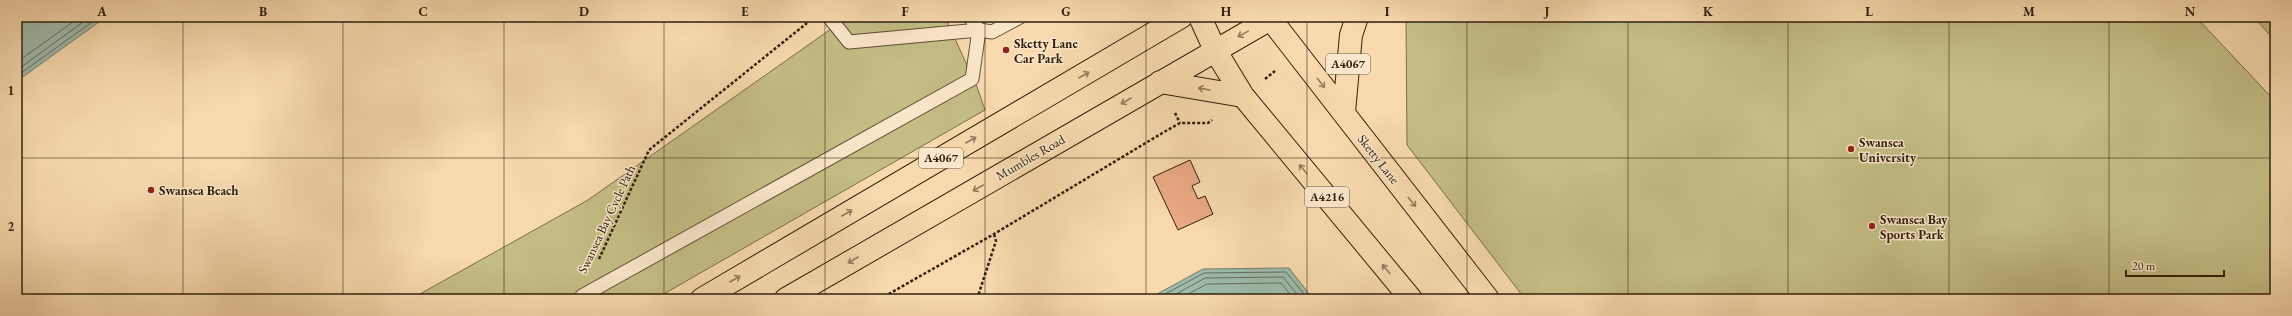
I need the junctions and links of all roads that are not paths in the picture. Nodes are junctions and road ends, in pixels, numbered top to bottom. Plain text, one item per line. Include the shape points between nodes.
1 (828, 17) edge
2 (970, 17) edge
3 (1020, 17) edge
4 (1181, 17) edge
5 (1200, 17) edge
6 (1357, 17) edge
7 (1271, 18) edge
8 (978, 30) junction
9 (1215, 50) junction
10 (1160, 82) junction
11 (1243, 96) junction
12 (1344, 112) junction
13 (582, 296) road end
14 (702, 299) edge
15 (786, 299) edge
16 (1411, 299) edge
17 (1488, 299) edge

1 - 8 lane via 849,42
2 - 8 lane
3 - 8 lane via 992,32
14 -> 4 main road, A4067
5 - 9 main road
6 - 12 main road, A4067 via 1351,35
7 -> 9 main road, Mumbles Road
7 -> 12 main road, Sketty Lane
8 - 13 lane via 972,79
9 - 10 main road, Mumbles Road
9 - 11 main road, A4216
11 -> 10 main road
10 -> 15 main road, Mumbles Road
16 -> 11 main road, A4216
12 -> 17 main road, Sketty Lane via 1370,150

